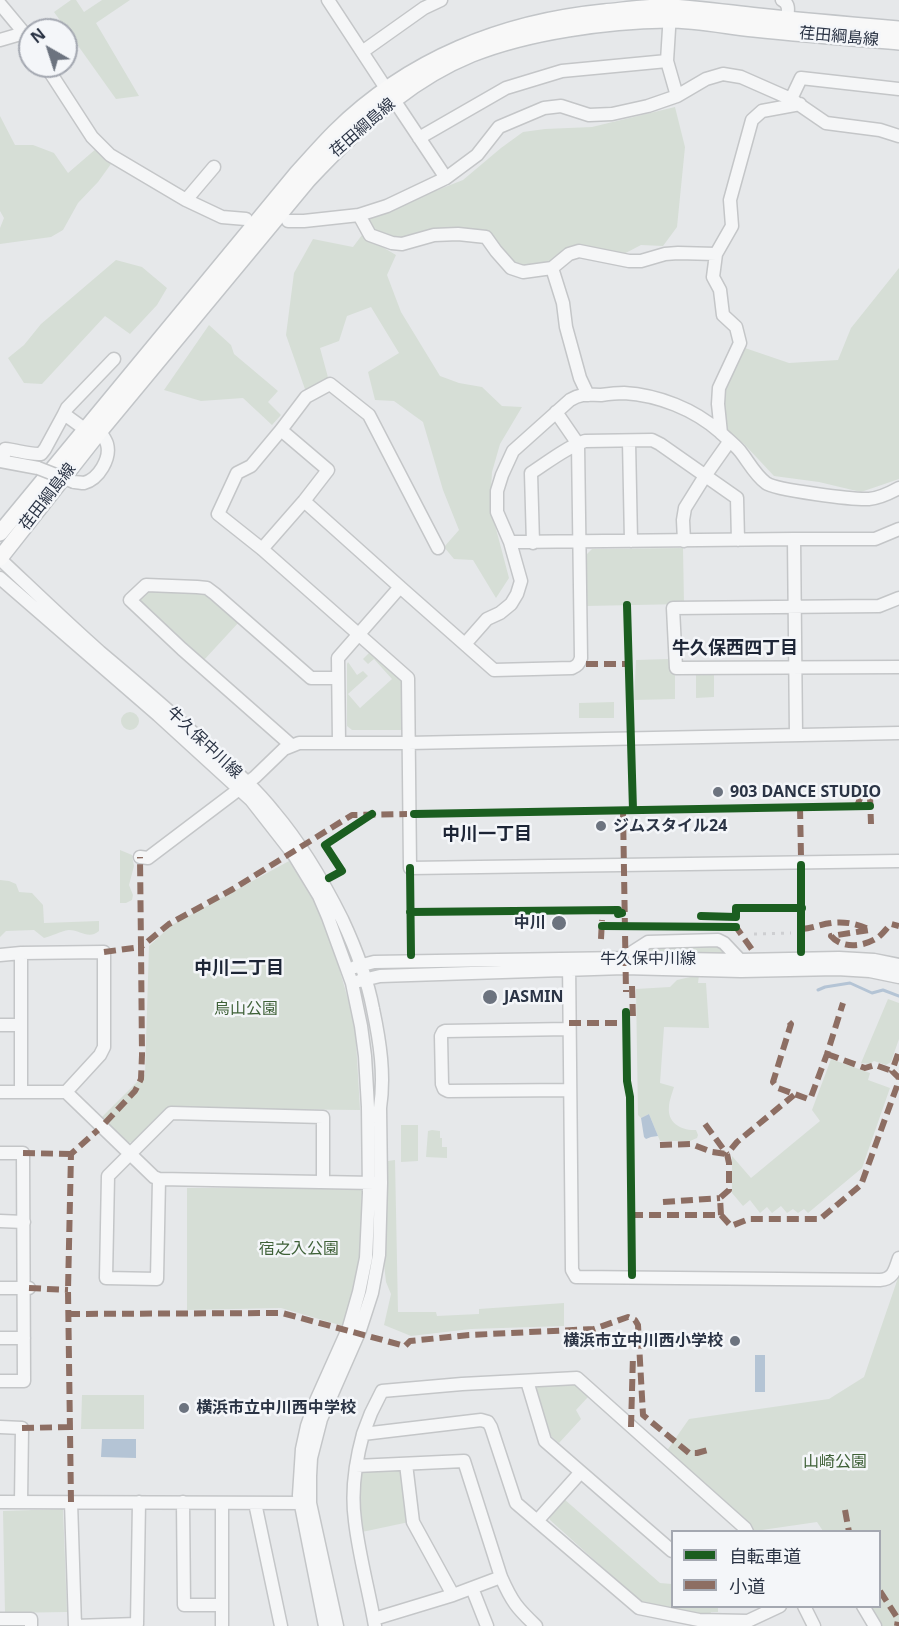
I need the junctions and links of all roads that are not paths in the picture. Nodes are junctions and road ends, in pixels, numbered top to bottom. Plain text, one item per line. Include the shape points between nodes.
1 (328, 0) edge
2 (441, 0) edge
3 (782, 0) edge
4 (0, 4) edge
5 (670, 9) edge
6 (787, 20) junction
7 (18, 25) edge
8 (899, 29) edge
9 (18, 37) edge
10 (0, 40) edge
11 (899, 42) edge
12 (362, 52) junction
13 (668, 61) junction
14 (54, 78) edge
15 (899, 89) edge
16 (390, 95) junction
17 (677, 96) junction
18 (795, 102) junction
19 (899, 136) edge
20 (419, 138) junction
21 (214, 167) dead end
22 (446, 178) junction
23 (186, 200) junction
24 (359, 215) junction
25 (246, 219) dead end
26 (288, 221) dead end
27 (716, 254) junction
28 (552, 268) junction
29 (114, 359) dead end
30 (588, 395) junction
31 (556, 412) junction
32 (64, 414) junction
33 (93, 430) junction
34 (281, 430) junction
35 (725, 437) junction
36 (629, 441) junction
37 (578, 444) junction
38 (2, 461) edge
39 (705, 476) junction
40 (899, 488) edge
41 (304, 501) junction
42 (899, 529) edge
43 (0, 534) edge
44 (794, 539) junction
45 (684, 540) junction
46 (738, 540) junction
47 (631, 541) junction
48 (510, 542) junction
49 (580, 542) junction
50 (533, 543) junction
51 (438, 548) dead end
52 (262, 549) junction
53 (0, 559) edge
54 (0, 578) edge
55 (400, 587) junction
56 (899, 598) edge
57 (795, 606) junction
58 (359, 635) junction
59 (465, 644) junction
60 (899, 667) edge
61 (796, 668) junction
62 (338, 678) junction
63 (899, 733) edge
64 (796, 735) junction
65 (339, 743) junction
66 (408, 743) junction
67 (291, 745) junction
68 (243, 786) junction
69 (140, 857) dead end
70 (899, 861) edge
71 (21, 953) junction
72 (0, 955) edge
73 (623, 958) junction
74 (740, 960) junction
75 (361, 964) junction
76 (569, 965) junction
77 (899, 965) edge
78 (348, 969) junction
79 (899, 977) edge
80 (366, 978) junction
81 (352, 983) junction
82 (0, 1025) edge
83 (21, 1025) junction
84 (569, 1029) junction
85 (570, 1090) junction
86 (0, 1092) edge
87 (21, 1092) junction
88 (66, 1092) junction
89 (0, 1153) edge
90 (129, 1153) junction
91 (159, 1179) junction
92 (323, 1182) junction
93 (368, 1183) junction
94 (381, 1183) junction
95 (0, 1221) edge
96 (24, 1222) junction
97 (899, 1258) edge
98 (0, 1288) edge
99 (26, 1288) junction
100 (0, 1338) edge
101 (24, 1338) junction
102 (0, 1381) edge
103 (527, 1382) junction
104 (0, 1427) edge
105 (363, 1434) junction
106 (406, 1464) junction
107 (356, 1466) junction
108 (580, 1473) junction
109 (0, 1502) edge
110 (21, 1502) junction
111 (70, 1502) junction
112 (139, 1502) junction
113 (183, 1502) junction
114 (222, 1503) junction
115 (255, 1503) junction
116 (305, 1503) junction
117 (537, 1521) junction
118 (746, 1530) edge
119 (671, 1550) edge
120 (501, 1577) junction
121 (472, 1588) junction
122 (453, 1594) junction
123 (222, 1605) junction
124 (776, 1608) edge
125 (805, 1608) edge
126 (864, 1608) edge
127 (0, 1619) edge
128 (375, 1622) edge
129 (31, 1626) edge
130 (74, 1626) edge
131 (222, 1626) edge
132 (281, 1626) edge
133 (325, 1626) edge
134 (337, 1626) edge
135 (487, 1626) edge
136 (536, 1626) edge
137 (814, 1626) edge
138 (875, 1626) edge

1 - 12 street
2 - 12 street
3 - 6 street via 789,7
4 - 7 street
5 - 6 main road, 荏田綱島線
5 - 11 main road, 荏田綱島線
5 - 13 street
5 - 16 main road, 荏田綱島線 via 570,16 509,30 434,61
6 - 8 main road, 荏田綱島線
9 - 10 street
12 - 16 street
13 - 17 street
13 - 20 street via 562,71 506,88
14 - 23 street via 92,136 110,154
15 - 18 street via 801,78
16 - 20 street
16 - 33 main road, 荏田綱島線 via 336,132 298,172
17 - 18 street via 706,79 732,74
17 - 22 street via 612,114 589,115 561,106 544,108 499,127 477,155
18 - 19 street via 826,123
18 - 27 street via 762,111 752,120 730,200 732,225
20 - 22 street
21 - 23 street
22 - 24 street
23 - 25 street via 222,217
24 - 26 street
24 - 28 street via 370,235 392,243 434,235 486,237 512,268 523,272
27 - 28 street via 678,253 629,261 579,251
27 - 35 street via 713,277 720,290 723,315 736,327 740,343 719,388 718,405
28 - 30 street via 580,378
29 - 32 street
30 - 31 street via 579,395
30 - 35 street via 624,393 658,400 702,418
31 - 37 street
31 - 48 street via 513,451 502,475 496,492 497,512
32 - 33 street
32 - 38 street via 41,454 5,449
33 - 38 street, bridge via 107,443 108,457 101,470 84,483
33 - 43 main road, 荏田綱島線
33 - 53 main road, 荏田綱島線
34 - 41 street via 328,470
34 - 51 street via 306,397 330,384 369,415
34 - 52 street via 251,466 237,473 218,514
35 - 39 street
35 - 40 street via 766,484 870,499
36 - 37 street
36 - 39 street via 652,440
36 - 47 street
37 - 49 street
37 - 50 street via 531,473
39 - 45 street via 686,508
39 - 46 street via 737,498
41 - 52 street
41 - 55 street
42 - 44 street via 875,539
44 - 46 street
44 - 57 street
45 - 46 street
45 - 47 street
47 - 49 street
48 - 50 street
48 - 59 street via 521,581 517,594 511,604 487,619
49 - 50 street
49 - 59 street via 578,665 494,670
52 - 58 street
53 - 68 street, 牛久保中川線 via 164,705
54 - 68 street, 牛久保中川線
55 - 58 street
55 - 59 street
56 - 57 street via 879,606
57 - 61 street
57 - 61 street via 673,608 676,668
58 - 62 street via 338,658
58 - 66 street via 408,678
60 - 61 street
61 - 64 street
62 - 65 street
62 - 67 street via 311,678 207,588 146,585 130,600
63 - 64 street
64 - 66 street
65 - 66 street
65 - 67 street
66 - 70 street via 410,868
67 - 68 street
68 - 69 street via 148,858
68 - 75 street, 牛久保中川線 via 288,830 315,869
68 - 78 street, 牛久保中川線 via 307,875
71 - 72 street
71 - 83 street
71 - 88 street via 104,952 104,1047
73 - 74 street, 牛久保中川線
73 - 74 street via 648,942 718,940
73 - 76 street, 牛久保中川線
74 - 77 street, 牛久保中川線 via 839,958
75 - 76 street, 牛久保中川線
75 - 78 street, 牛久保中川線
75 - 80 street, 牛久保中川線
76 - 79 street, 牛久保中川線 via 741,971 837,969
76 - 80 street, 牛久保中川線
76 - 84 street
78 - 81 street, 牛久保中川線
80 - 81 street, 牛久保中川線
80 - 94 street via 382,1068
81 - 93 street via 365,1056
82 - 83 street
83 - 87 street
84 - 85 street
84 - 85 street via 445,1031 441,1036 442,1087 448,1091
85 - 97 street via 572,1270 576,1277 885,1280 893,1275
86 - 87 street
87 - 88 street
88 - 90 street
89 - 96 street via 23,1153
90 - 91 street
90 - 91 street via 108,1176 106,1278 157,1279
90 - 92 street via 171,1113 323,1117
91 - 92 street
92 - 93 street
93 - 94 street
93 - 116 street via 366,1258 359,1292 349,1327 315,1403 302,1449 300,1472
94 - 116 street via 379,1255 372,1293 321,1419
95 - 96 street
96 - 99 street
98 - 99 street
99 - 101 street
100 - 101 street
101 - 102 street via 24,1381
103 - 105 street via 382,1391
103 - 108 street via 545,1441
103 - 118 street via 577,1378
104 - 110 street via 22,1428
105 - 107 street
105 - 117 street via 484,1420 491,1427 516,1503
106 - 107 street
106 - 120 street via 464,1461
106 - 122 street via 413,1522
107 - 128 street via 355,1522
108 - 117 street
108 - 119 street
109 - 110 street
110 - 111 street
111 - 112 street
111 - 130 street
112 - 113 street
112 - 130 street via 137,1624
113 - 114 street
113 - 123 street via 184,1605
114 - 115 street
114 - 123 street
115 - 116 street
115 - 132 street
116 - 133 street
116 - 134 street
117 - 124 street via 639,1608 699,1620 748,1621
120 - 121 street
120 - 136 street via 517,1608
121 - 122 street
121 - 135 street
122 - 128 street
123 - 131 street
125 - 137 street
126 - 138 street
127 - 129 street via 31,1619

